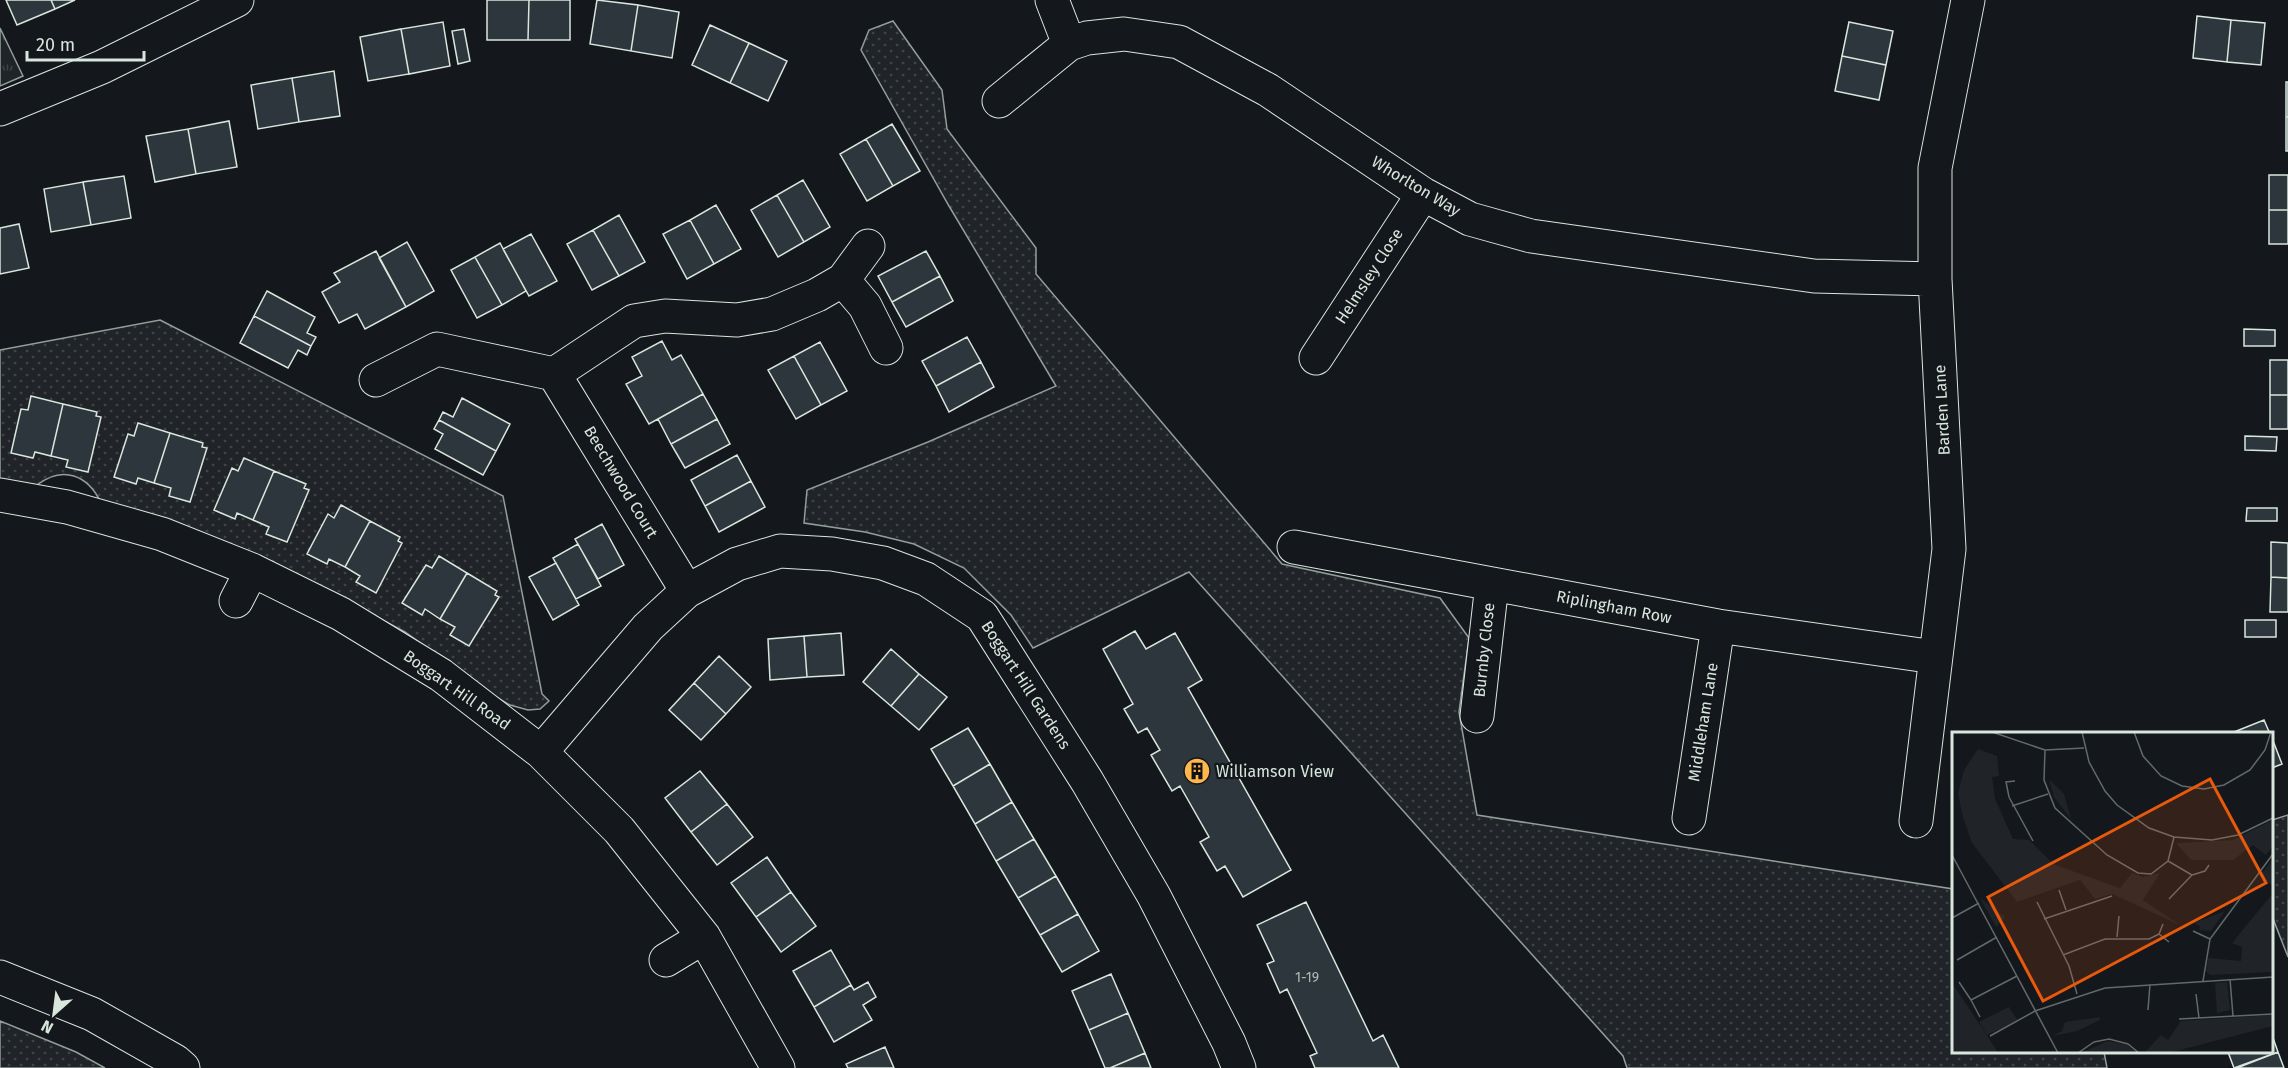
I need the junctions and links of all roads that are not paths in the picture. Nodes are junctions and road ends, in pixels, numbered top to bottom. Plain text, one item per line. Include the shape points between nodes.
1 (237, 0) edge
2 (1052, 0) edge
3 (1968, 0) edge
4 (1069, 44) junction
5 (999, 101) dead end
6 (0, 110) edge
7 (1423, 194) junction
8 (868, 246) dead end
9 (1935, 279) junction
10 (843, 280) junction
11 (886, 348) dead end
12 (1316, 358) dead end
13 (554, 374) junction
14 (376, 380) dead end
15 (0, 495) edge
16 (1294, 547) dead end
17 (252, 570) junction
18 (1492, 584) junction
19 (687, 591) junction
20 (236, 601) dead end
21 (1718, 626) junction
22 (1935, 657) junction
23 (1477, 716) dead end
24 (541, 752) junction
25 (1689, 818) dead end
26 (1916, 821) dead end
27 (704, 937) junction
28 (666, 960) dead end
29 (0, 977) edge
30 (183, 1068) edge
31 (778, 1068) edge
32 (1239, 1068) edge

1 - 6 street via 102,67
2 - 4 street
3 - 9 street, Barden Lane via 1935,168
4 - 5 street, Whorlton Way
4 - 7 street, Whorlton Way via 1124,34 1179,42 1268,90
7 - 9 street, Whorlton Way via 1470,219 1531,236 1814,276
7 - 12 street, Helmsley Close
8 - 10 street
9 - 22 street, Barden Lane via 1949,549
10 - 11 street via 865,306
10 - 13 street via 772,314 737,320 665,316 634,321
13 - 14 street via 437,349
13 - 19 street, Beechwood Court
15 - 17 street, Boggart Hill Road via 67,507 162,534
16 - 18 street, Riplingham Row
17 - 20 street
17 - 24 street, Boggart Hill Road via 341,614 441,675
18 - 21 street, Riplingham Row
18 - 23 street, Burnby Close
19 - 24 street, Boggart Hill Gardens via 648,627
19 - 32 street, Boggart Hill Gardens via 737,564 780,551 832,554 883,563 926,579 982,616 1087,781 1154,896
21 - 22 street, Riplingham Row
21 - 25 street, Middleham Lane
22 - 26 street, Barden Lane
24 - 27 street, Boggart Hill Road via 619,830
27 - 28 street
27 - 31 street, Boggart Hill Road
29 - 30 street via 92,1014

